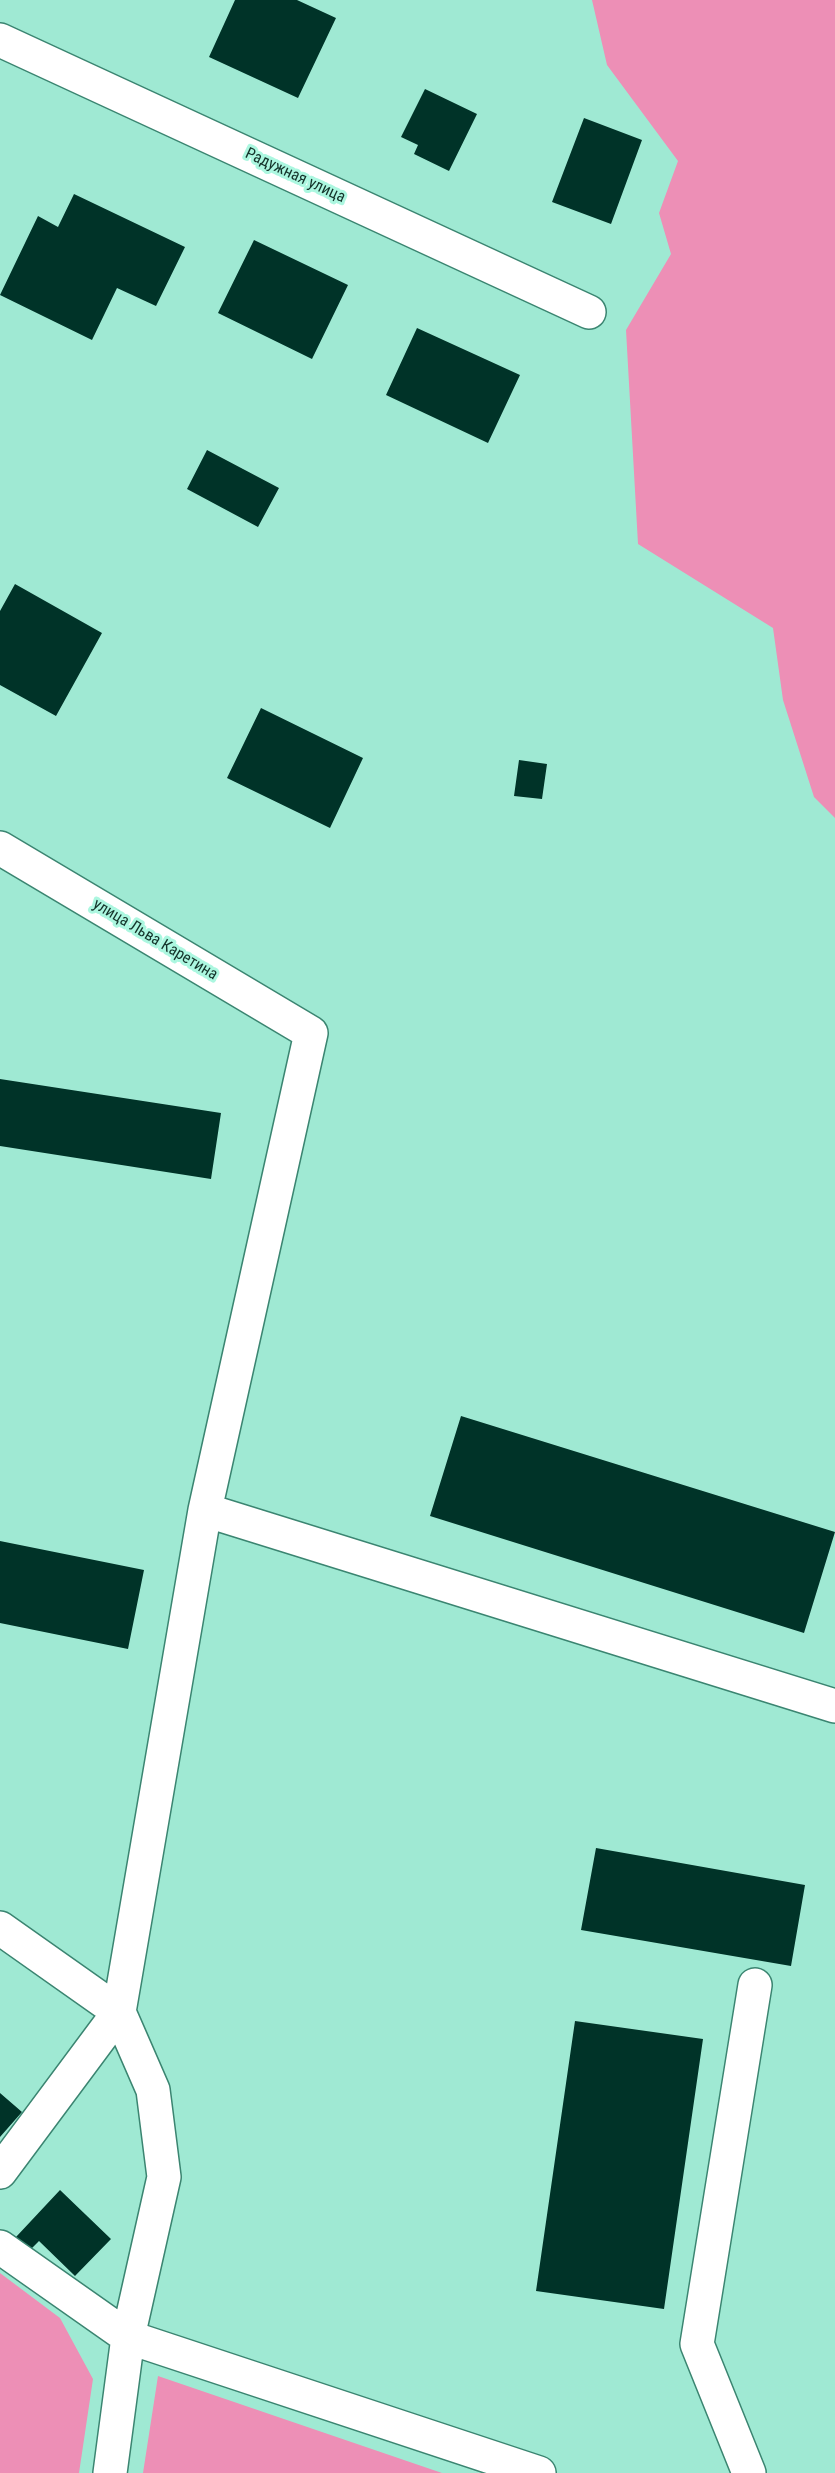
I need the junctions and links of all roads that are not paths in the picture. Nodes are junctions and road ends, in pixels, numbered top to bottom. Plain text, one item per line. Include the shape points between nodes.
1 (0, 40) edge
2 (589, 312) dead end
3 (0, 848) edge
4 (205, 1510) junction
5 (835, 1706) edge
6 (0, 1928) edge
7 (755, 1985) dead end
8 (119, 2012) junction
9 (0, 2172) edge
10 (0, 2247) edge
11 (128, 2337) junction
12 (110, 2473) edge
13 (539, 2473) edge
14 (749, 2473) edge

1 - 2 street, Радужная улица
3 - 4 street, улица Льва Каретина via 311,1033
4 - 5 street
4 - 8 street
6 - 8 street
7 - 14 street via 697,2344
8 - 9 street
8 - 11 street via 153,2090 164,2177
10 - 11 street
11 - 12 street
11 - 13 street

